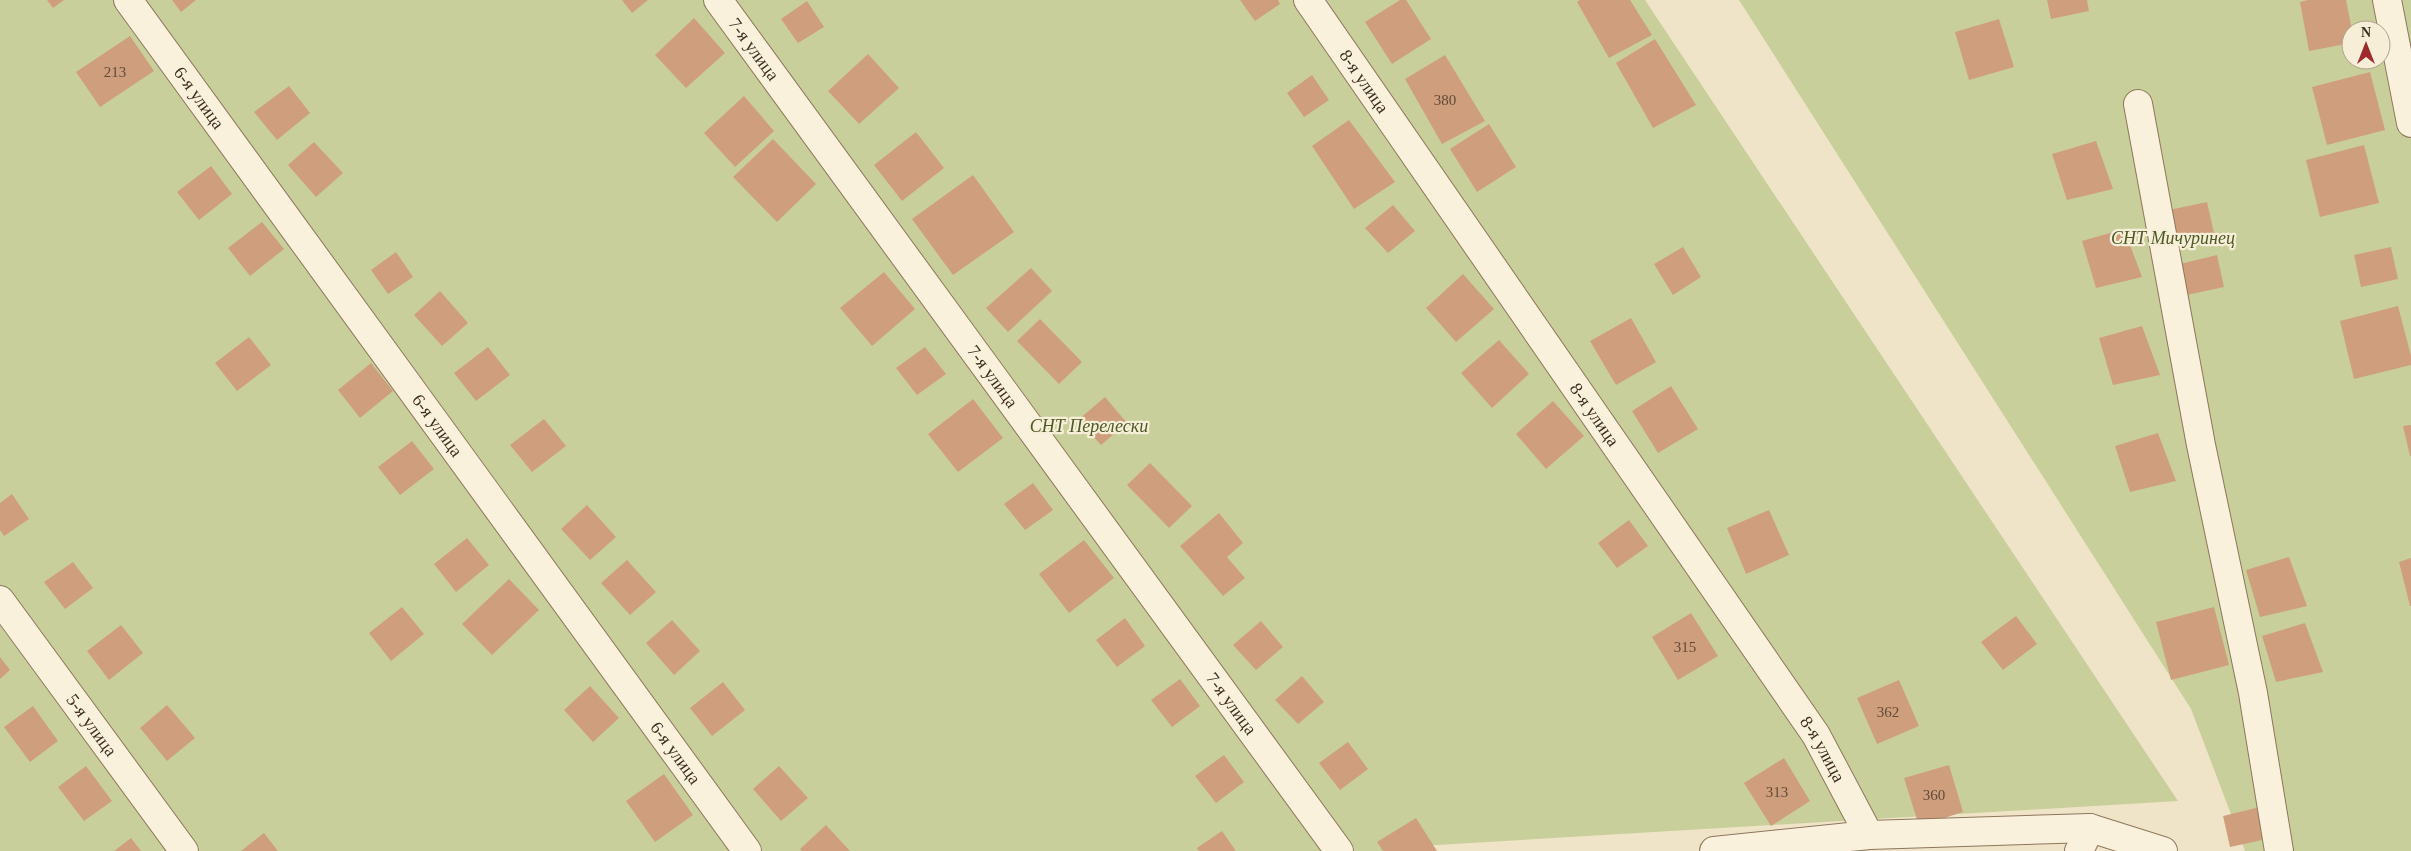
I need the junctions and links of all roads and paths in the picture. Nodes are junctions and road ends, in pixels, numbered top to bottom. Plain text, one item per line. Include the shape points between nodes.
1 (128, 0) edge
2 (718, 0) edge
3 (1308, 0) edge
4 (2387, 0) edge
5 (2138, 104) dead end
6 (2411, 123) edge
7 (0, 600) edge
8 (1869, 836) junction
9 (2084, 839) edge
10 (184, 851) edge
11 (747, 851) edge
12 (1339, 851) edge
13 (1714, 851) edge
14 (2163, 851) edge
15 (2279, 851) edge

1 - 11 street, 6-я улица
2 - 12 street, 7-я улица
3 - 8 street, 8-я улица via 1816,735
4 - 6 street
5 - 15 street via 2201,445 2253,693
7 - 10 street, 5-я улица
8 - 9 street
8 - 13 street
9 - 14 street

